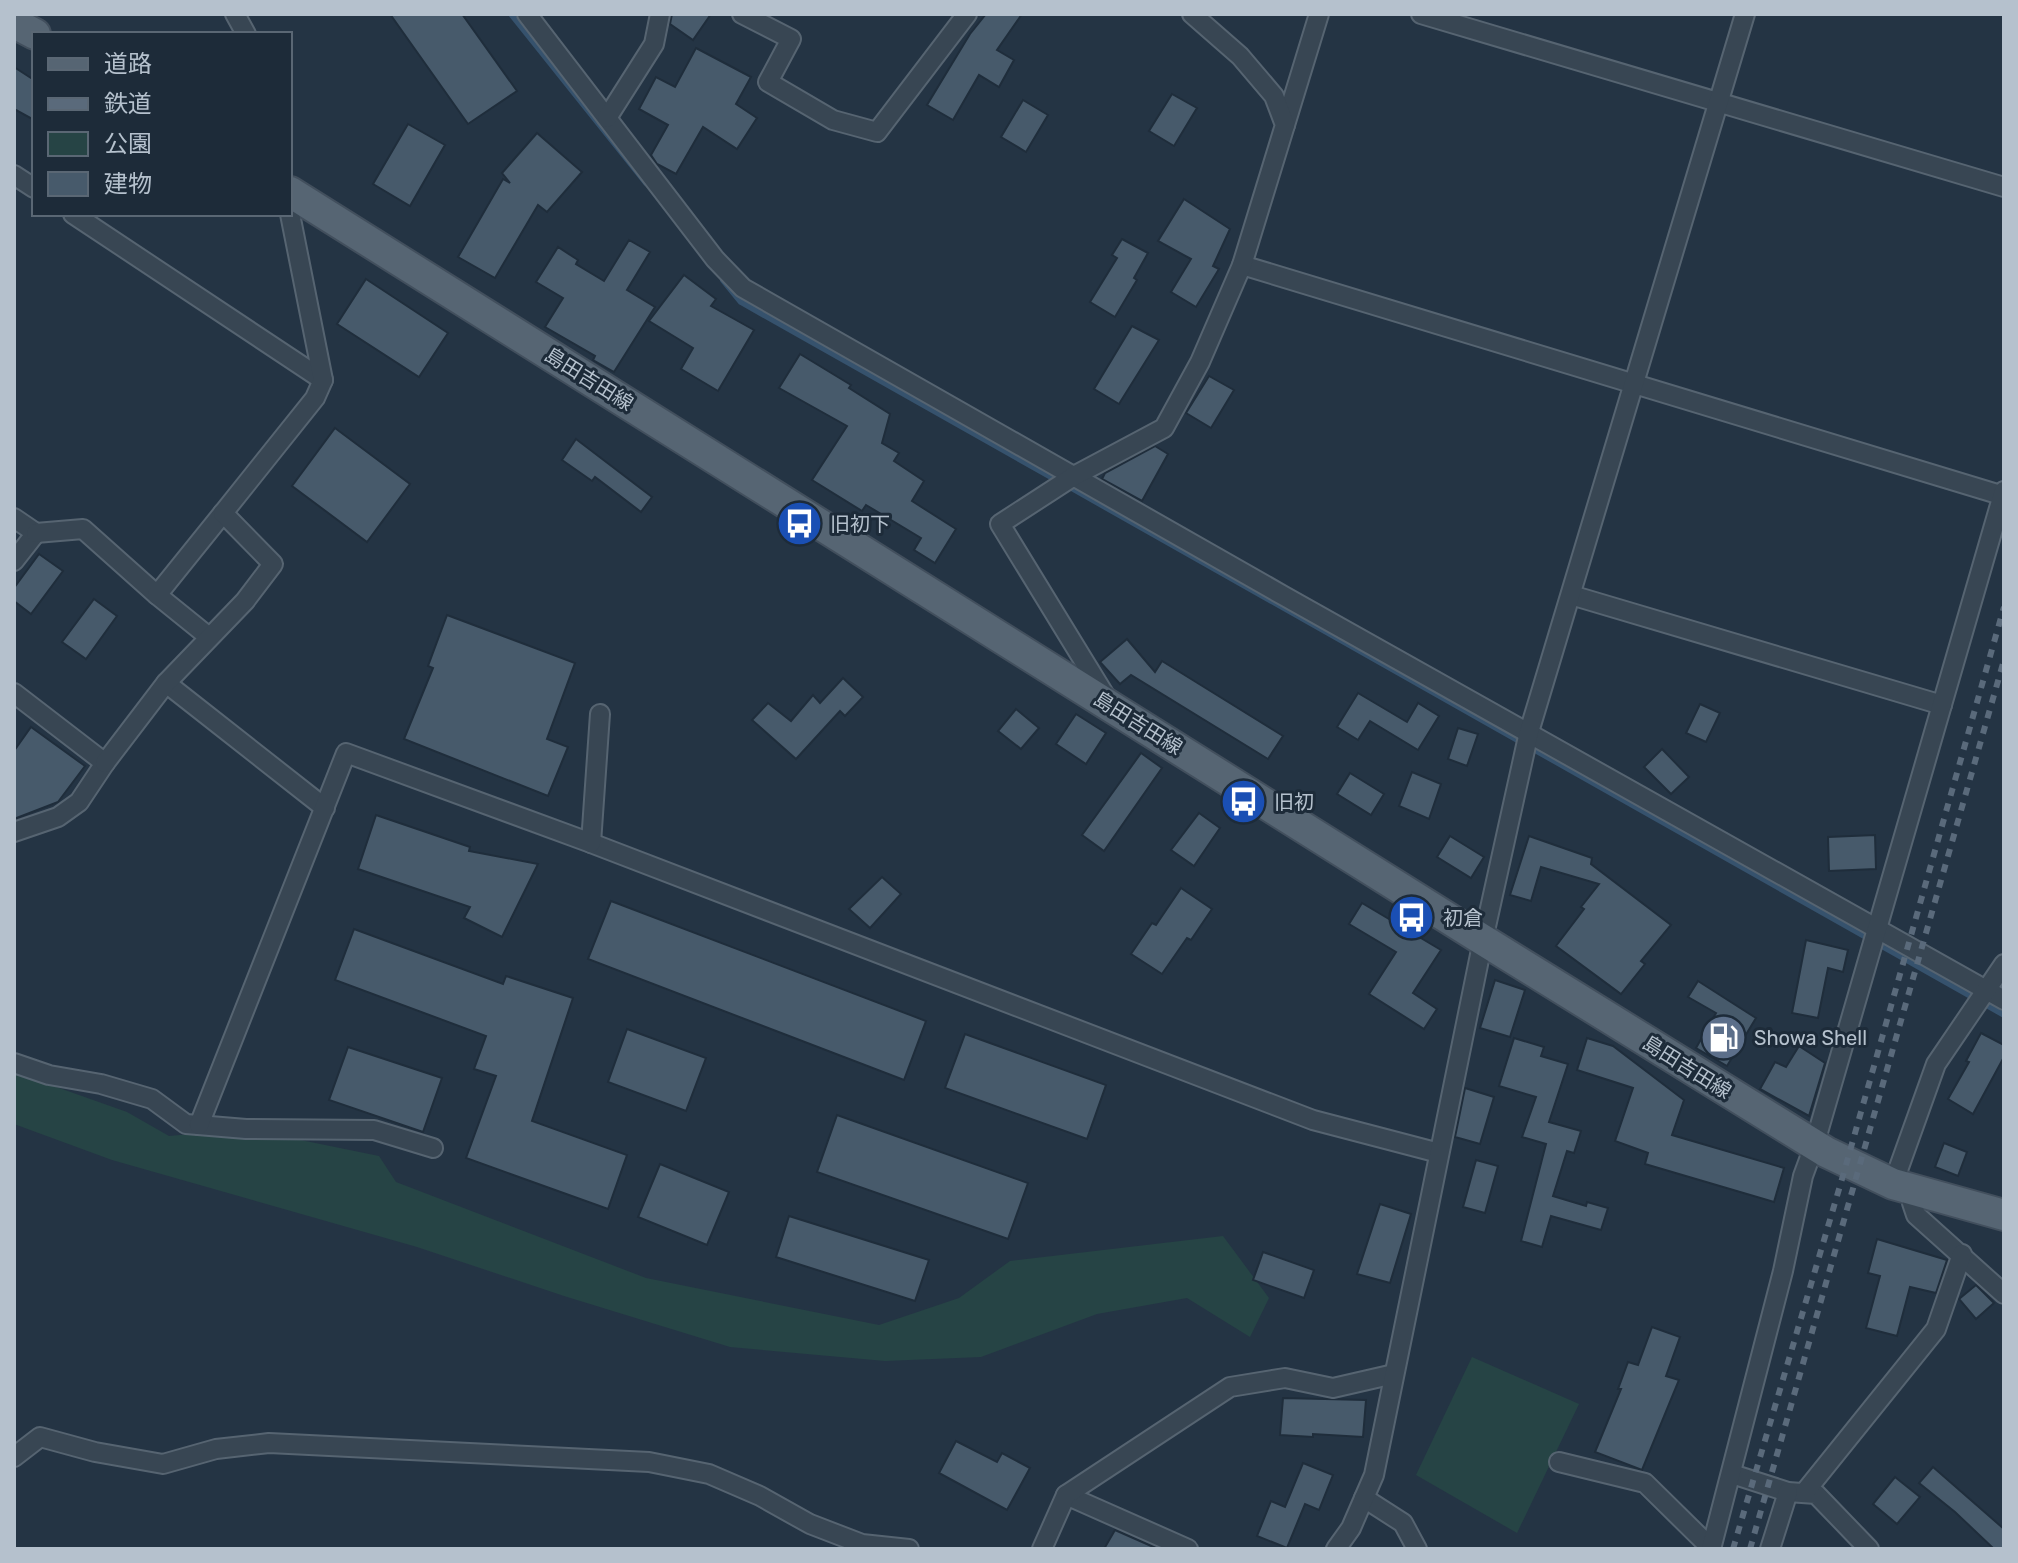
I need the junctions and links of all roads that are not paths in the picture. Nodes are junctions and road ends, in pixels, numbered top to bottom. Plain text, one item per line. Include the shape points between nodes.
1 (235, 14) edge
2 (527, 14) edge
3 (660, 14) edge
4 (742, 14) edge
5 (967, 14) edge
6 (1192, 14) edge
7 (1319, 14) edge
8 (1421, 14) edge
9 (1745, 14) edge
10 (14, 23) edge
11 (32, 32) edge
12 (245, 32) edge
13 (1719, 102) junction
14 (607, 118) junction
15 (1285, 125) junction
16 (14, 175) edge
17 (32, 187) edge
18 (2004, 187) edge
19 (292, 193) edge
20 (76, 216) edge
21 (290, 216) edge
22 (1242, 265) junction
23 (323, 380) junction
24 (1634, 382) junction
25 (1074, 476) junction
26 (2004, 494) edge
27 (223, 513) junction
28 (14, 518) edge
29 (36, 533) junction
30 (14, 561) edge
31 (157, 595) junction
32 (1571, 595) junction
33 (209, 637) junction
34 (166, 683) junction
35 (14, 693) edge
36 (1942, 705) junction
37 (1113, 708) junction
38 (600, 714) dead end
39 (1529, 732) junction
40 (105, 763) junction
41 (325, 808) junction
42 (14, 832) edge
43 (591, 843) junction
44 (1877, 929) junction
45 (1483, 940) junction
46 (2004, 964) edge
47 (1996, 996) edge
48 (14, 1063) edge
49 (199, 1125) junction
50 (1814, 1146) junction
51 (433, 1148) dead end
52 (1439, 1153) junction
53 (1902, 1187) junction
54 (2004, 1215) edge
55 (1962, 1254) junction
56 (2004, 1294) edge
57 (1394, 1374) junction
58 (14, 1457) edge
59 (1559, 1462) dead end
60 (1732, 1474) junction
61 (1796, 1493) junction
62 (1066, 1495) junction
63 (1364, 1498) junction
64 (909, 1549) edge
65 (1042, 1549) edge
66 (1188, 1549) edge
67 (1336, 1549) edge
68 (1417, 1549) edge
69 (1711, 1549) edge
70 (1770, 1549) edge
71 (1869, 1549) edge

1 - 12 street
2 - 14 street
3 - 14 street via 654,44
4 - 5 street via 791,39 768,82 833,120 877,132
6 - 15 street via 1240,56 1274,96
7 - 15 street
8 - 13 street
9 - 13 street
10 - 11 main road
13 - 18 street
13 - 24 street
14 - 25 street via 743,288
15 - 22 street
16 - 17 street
19 - 37 main road, 島田吉田線
20 - 23 street
21 - 23 street
22 - 24 street
22 - 25 street via 1164,428
23 - 27 street via 315,398
24 - 26 street
24 - 32 street
25 - 37 street via 1000,524
25 - 39 street
26 - 36 street
27 - 31 street
27 - 33 street via 273,564
28 - 29 street
29 - 30 street
29 - 31 street via 83,529
31 - 33 street
32 - 36 street
32 - 39 street
33 - 34 street
34 - 40 street
34 - 41 street
35 - 40 street
36 - 44 street
37 - 45 main road, 島田吉田線
38 - 43 street
39 - 44 street
39 - 45 street
40 - 42 street via 79,802 58,817
41 - 43 street via 346,753
41 - 49 street
43 - 52 street via 1313,1120
44 - 47 street
44 - 50 street
45 - 50 main road, 島田吉田線
45 - 52 street
46 - 47 street
47 - 53 street via 1936,1064
48 - 49 street via 152,1099 186,1124
49 - 51 street via 374,1130
50 - 53 main road, 島田吉田線
50 - 60 street
52 - 57 street
53 - 54 main road, 島田吉田線
53 - 55 street via 1916,1215
55 - 56 street
55 - 61 street via 1936,1329
57 - 62 street via 1333,1388 1285,1378 1230,1387
57 - 63 street via 1374,1475
58 - 64 street via 40,1437 163,1464 216,1449 269,1443 649,1462 709,1474 862,1544
59 - 69 street via 1645,1483
60 - 61 street
60 - 69 street
61 - 70 street
61 - 71 street via 1816,1494
62 - 65 street
62 - 66 street
63 - 67 street
63 - 68 street via 1403,1523

